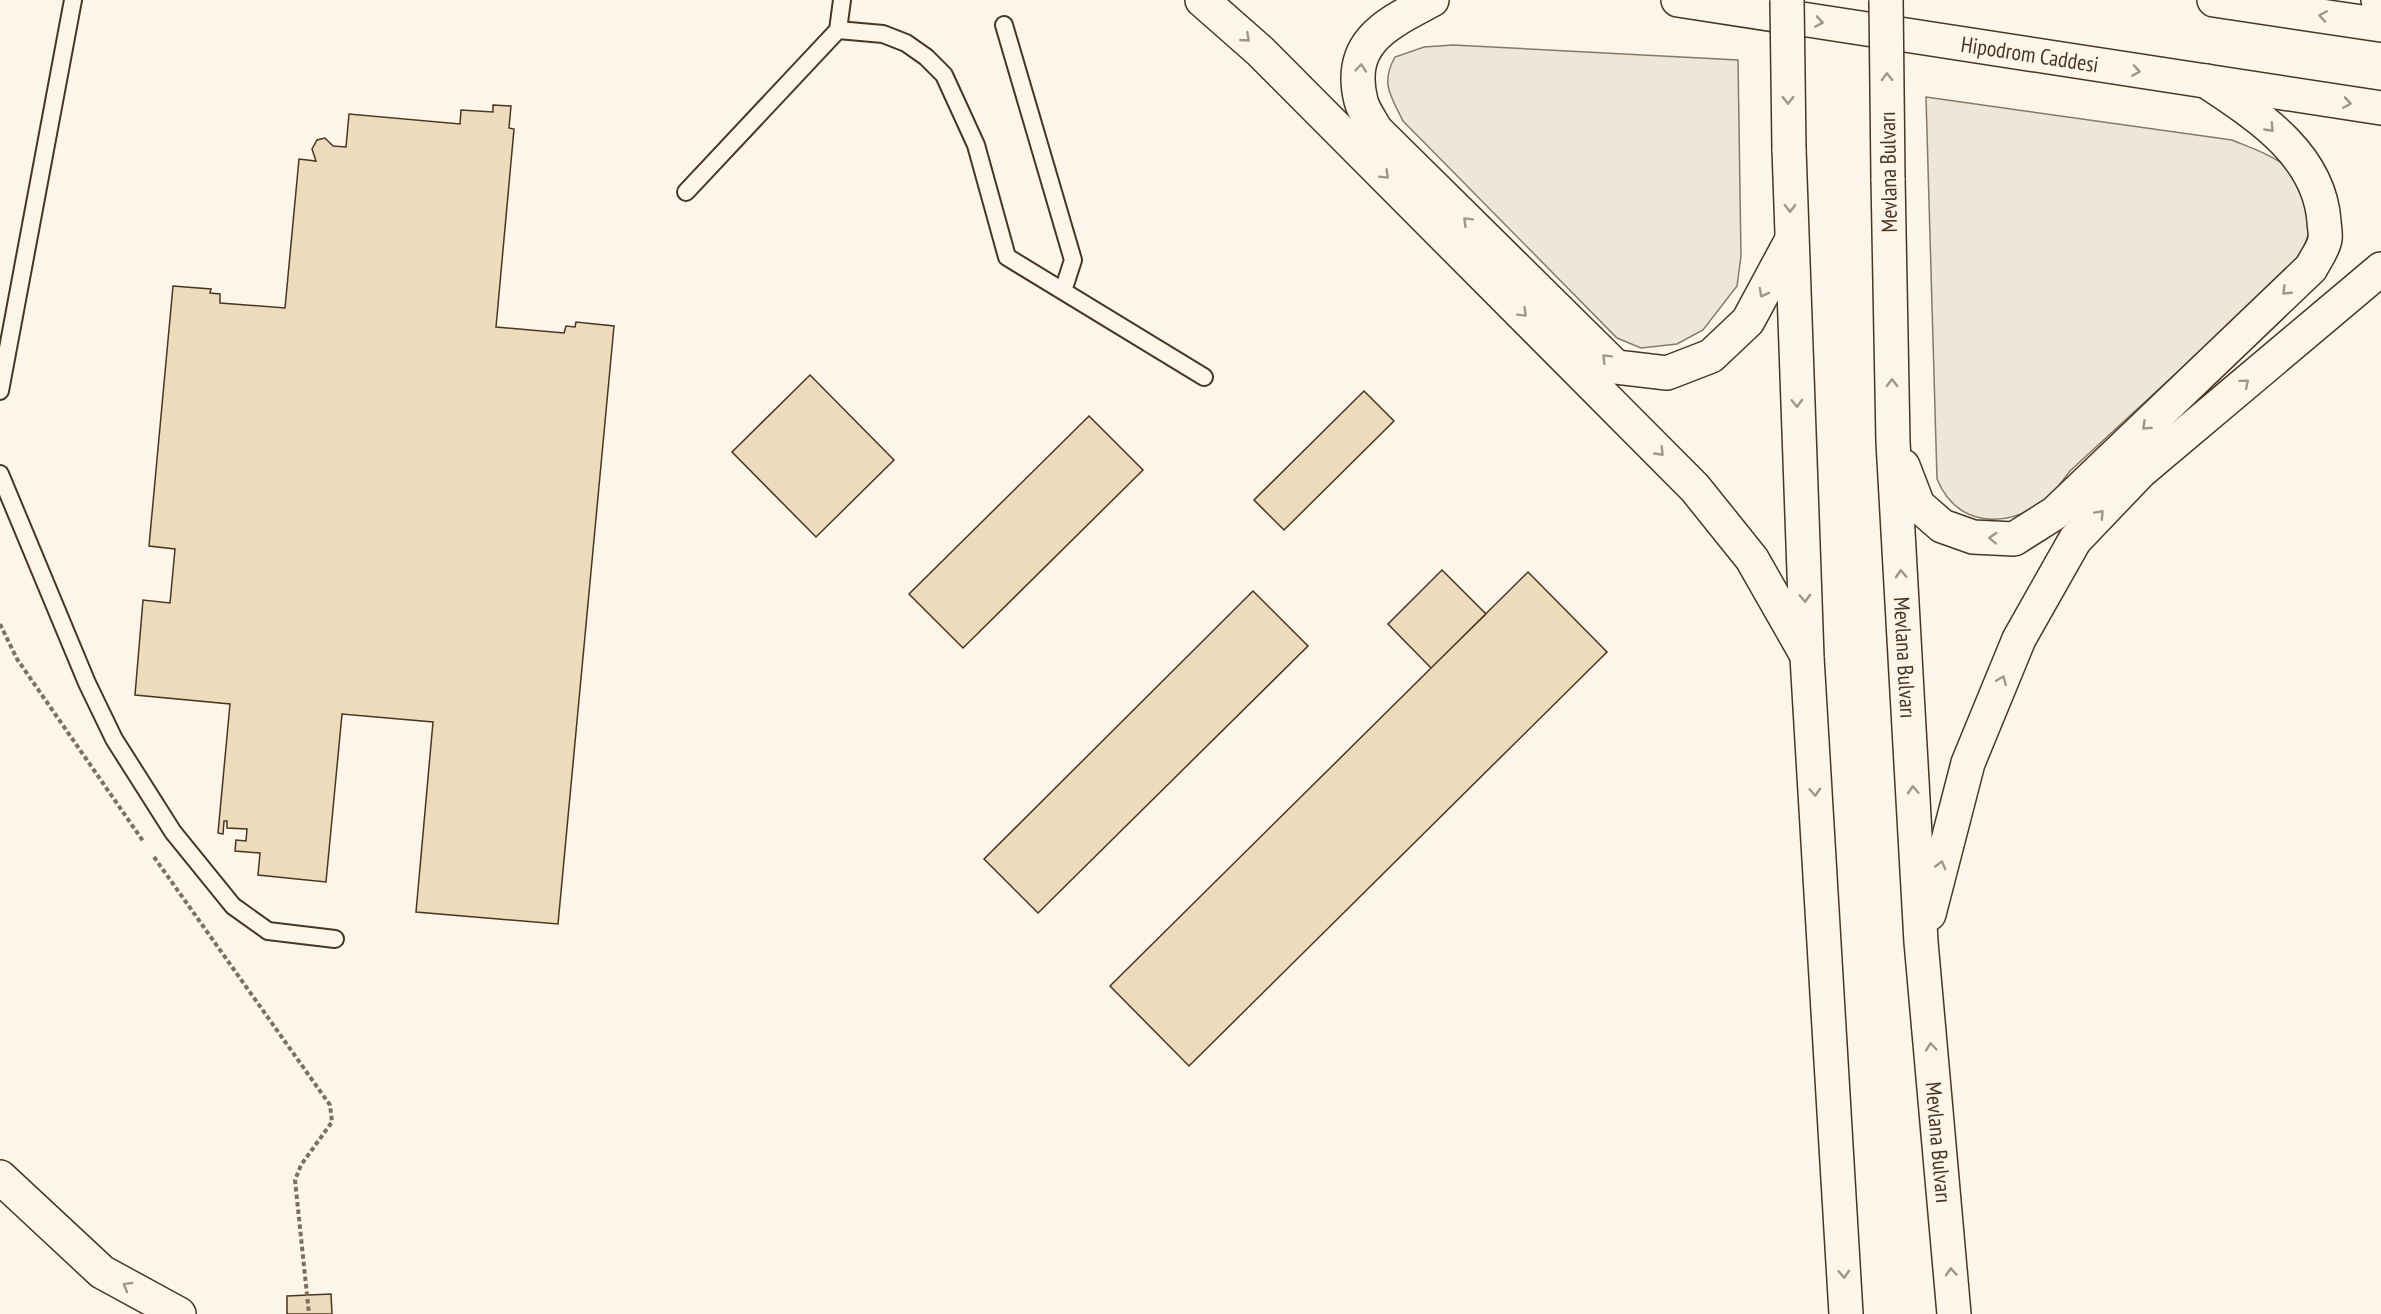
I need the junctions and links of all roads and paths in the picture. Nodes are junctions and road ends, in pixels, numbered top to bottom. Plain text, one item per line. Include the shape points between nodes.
1 (73, 0) edge
2 (842, 0) edge
3 (1202, 0) edge
4 (1432, 0) edge
5 (1678, 0) edge
6 (1787, 0) edge
7 (1886, 0) edge
8 (2214, 0) edge
9 (2381, 25) edge
10 (1004, 26) dead end
11 (838, 30) junction
12 (2206, 81) junction
13 (2381, 108) edge
14 (686, 192) dead end
15 (1791, 241) junction
16 (2381, 269) edge
17 (1063, 291) junction
18 (1204, 377) dead end
19 (0, 391) edge
20 (1893, 442) junction
21 (0, 474) edge
22 (0, 624) edge
23 (1807, 657) junction
24 (335, 939) dead end
25 (1921, 942) junction
26 (0, 1177) edge
27 (179, 1314) edge
28 (309, 1314) edge
29 (1846, 1314) edge
30 (1954, 1314) edge

1 - 19 lane
2 - 11 lane
3 -> 23 main road via 1260,51 1695,488 1752,560
15 -> 4 main road via 1748,321 1711,356 1667,373 1616,368 1376,130 1366,111 1361,101 1359,66 1367,43 1387,24
5 -> 12 main road, Hipodrom Caddesi
6 -> 15 main road, bridge
20 -> 7 main road, Mevlana Bulvarı, bridge
9 -> 8 main road
10 - 17 lane via 1073,260
11 - 14 lane
11 - 17 lane via 883,34 906,43 944,75 976,145 1007,257
12 -> 13 main road, Hipodrom Caddesi
12 -> 20 main road via 2260,118 2312,177 2322,204 2325,240 2311,268 2055,513 2013,539 1973,537 1942,526 1918,505
15 -> 23 main road
25 -> 16 main road via 1968,763 2019,639 2075,540 2140,471
17 - 18 lane
25 -> 20 main road, Mevlana Bulvarı
21 - 24 lane via 96,702 173,832 233,906 268,931
22 - 28 path via 23,669 330,1105 332,1122 301,1165 295,1180
23 -> 29 main road
30 -> 25 main road, Mevlana Bulvarı
27 -> 26 main road via 102,1272

